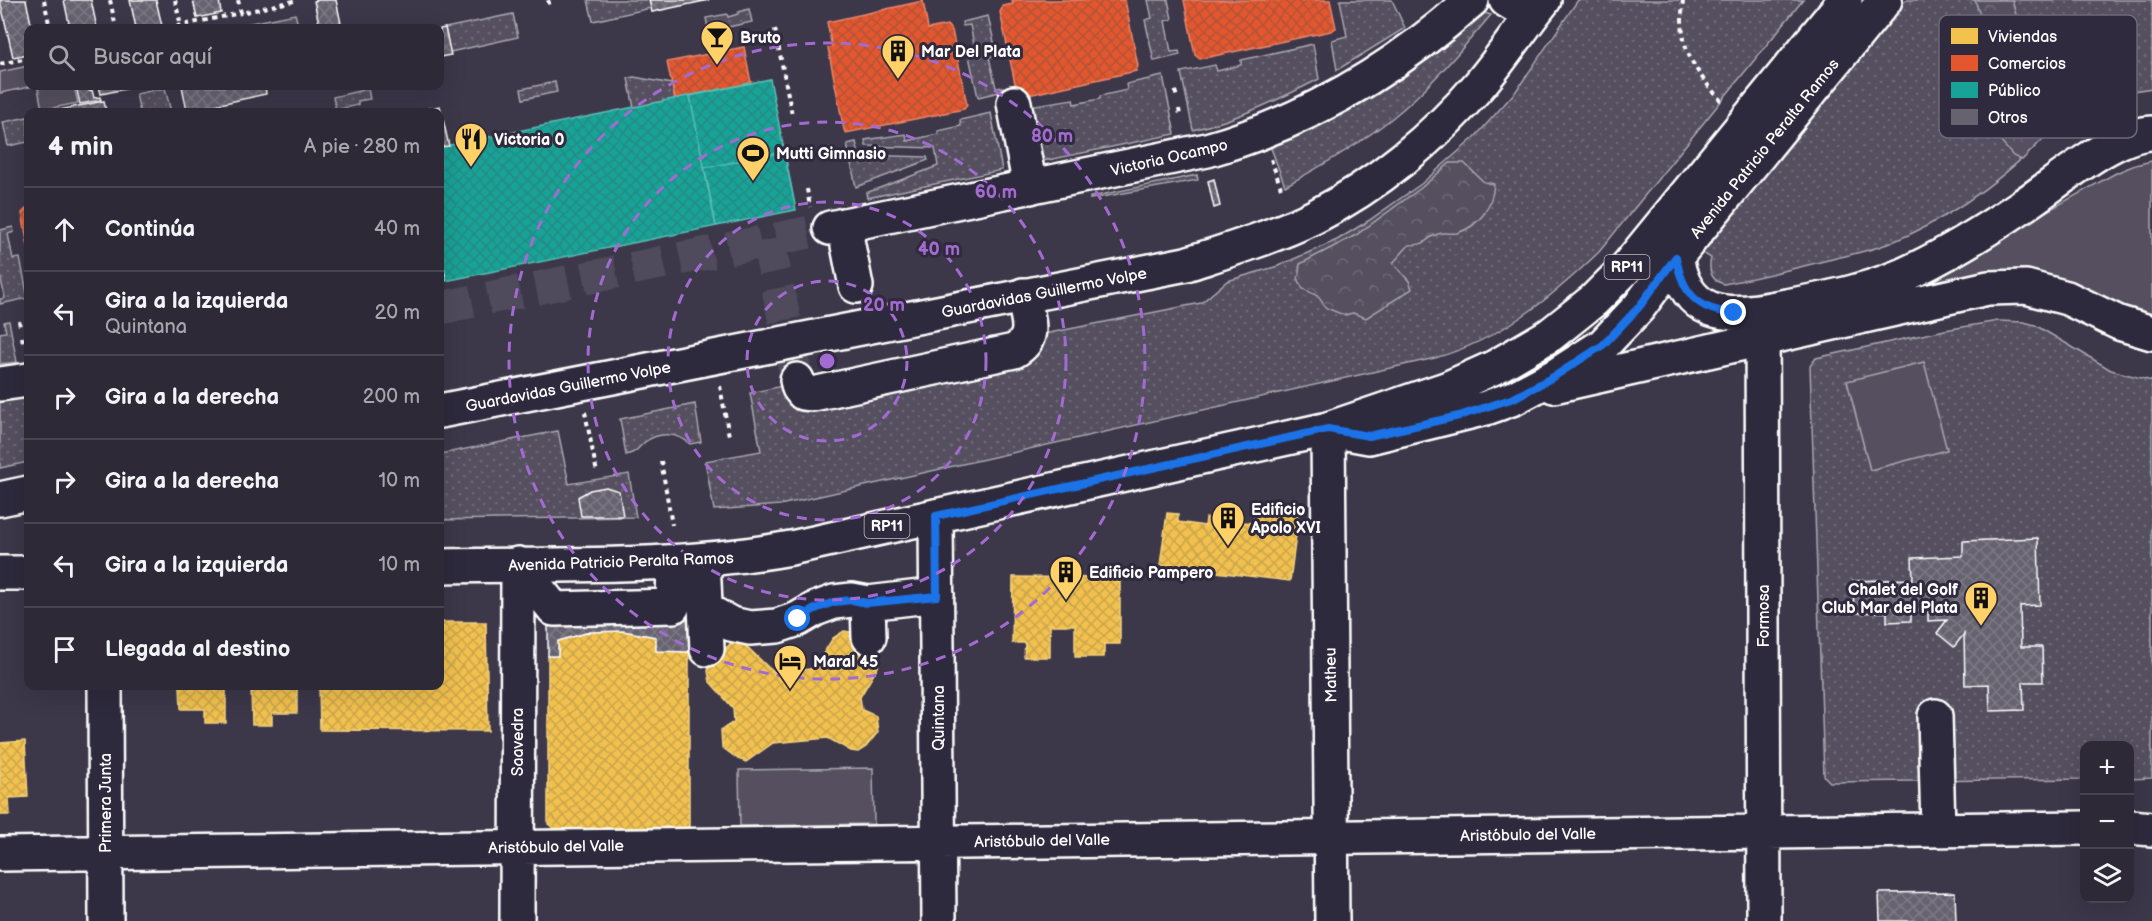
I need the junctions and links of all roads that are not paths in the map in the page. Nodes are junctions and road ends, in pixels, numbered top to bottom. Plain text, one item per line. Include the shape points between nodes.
1 (1472, 0) edge
2 (1845, 0) edge
3 (1886, 0) edge
4 (1530, 4) edge
5 (1014, 103) dead end
6 (2152, 133) edge
7 (2137, 137) edge
8 (2133, 138) edge
9 (1030, 187) junction
10 (1676, 257) junction
11 (856, 286) dead end
12 (1023, 296) junction
13 (1762, 325) junction
14 (2152, 333) edge
15 (797, 380) dead end
16 (24, 381) edge
17 (0, 384) edge
18 (1523, 393) junction
19 (444, 410) edge
20 (1328, 429) junction
21 (24, 494) edge
22 (0, 499) edge
23 (936, 516) junction
24 (688, 561) junction
25 (518, 564) junction
26 (444, 566) edge
27 (0, 573) edge
28 (24, 573) edge
29 (937, 596) junction
30 (867, 603) junction
31 (706, 610) junction
32 (869, 637) dead end
33 (707, 649) dead end
34 (105, 690) edge
35 (1935, 716) dead end
36 (2134, 827) edge
37 (1938, 828) junction
38 (2080, 828) edge
39 (2152, 829) edge
40 (1764, 831) junction
41 (1332, 836) junction
42 (939, 842) junction
43 (517, 847) junction
44 (105, 853) junction
45 (0, 854) edge
46 (106, 921) edge
47 (517, 921) edge
48 (939, 921) edge
49 (1332, 921) edge
50 (1764, 921) edge

1 - 9 main road, Victoria Ocampo via 1386,68 1271,128 1207,150
2 - 20 main road, Avenida Patricio Peralta Ramos / RP11 via 1627,267 1594,300 1550,335 1495,367 1446,389
3 - 10 main road, Avenida Patricio Peralta Ramos / RP11
4 - 12 main road, Guardavidas Guillermo Volpe via 1504,54 1458,108 1406,156 1344,200 1286,229 1185,264
5 - 9 main road
6 - 7 main road
8 - 13 main road via 2097,153 1977,236 1902,276
9 - 11 main road, Victoria Ocampo via 828,220
10 - 13 main road via 1687,290 1700,304
10 - 18 main road, Avenida Patricio Peralta Ramos / RP11 via 1639,307 1603,345
12 - 15 main road via 1029,334 1026,344 1014,351 813,394 803,393
12 - 19 main road, Guardavidas Guillermo Volpe
13 - 14 main road via 1988,288 2025,287 2067,298 2119,323
13 - 18 main road
13 - 40 main road, Formosa
16 - 17 main road
18 - 20 main road, Avenida Patricio Peralta Ramos / RP11 via 1459,416 1369,436
20 - 23 main road, Avenida Patricio Peralta Ramos / RP11
20 - 41 main road, Matheu
21 - 22 main road
23 - 24 main road, Avenida Patricio Peralta Ramos / RP11 via 746,557
23 - 29 main road, Quintana
24 - 25 main road, Avenida Patricio Peralta Ramos / RP11
24 - 25 main road via 673,606 554,609
24 - 31 main road
25 - 26 main road, Avenida Patricio Peralta Ramos / RP11
25 - 43 main road, Saavedra
27 - 28 main road
29 - 30 main road
29 - 42 main road, Quintana
30 - 31 main road via 834,602 777,626 750,628 731,624
30 - 32 main road
31 - 33 main road
34 - 44 main road, Primera Junta
35 - 37 main road
36 - 39 main road
37 - 38 main road, Aristóbulo del Valle
37 - 40 main road, Aristóbulo del Valle
40 - 41 main road, Aristóbulo del Valle
40 - 50 main road, Formosa
41 - 42 main road, Aristóbulo del Valle
41 - 49 main road, Matheu
42 - 43 main road, Aristóbulo del Valle
42 - 48 main road, Quintana
43 - 44 main road, Aristóbulo del Valle
43 - 47 main road, Saavedra
44 - 45 main road, Aristóbulo del Valle
44 - 46 main road, Primera Junta

